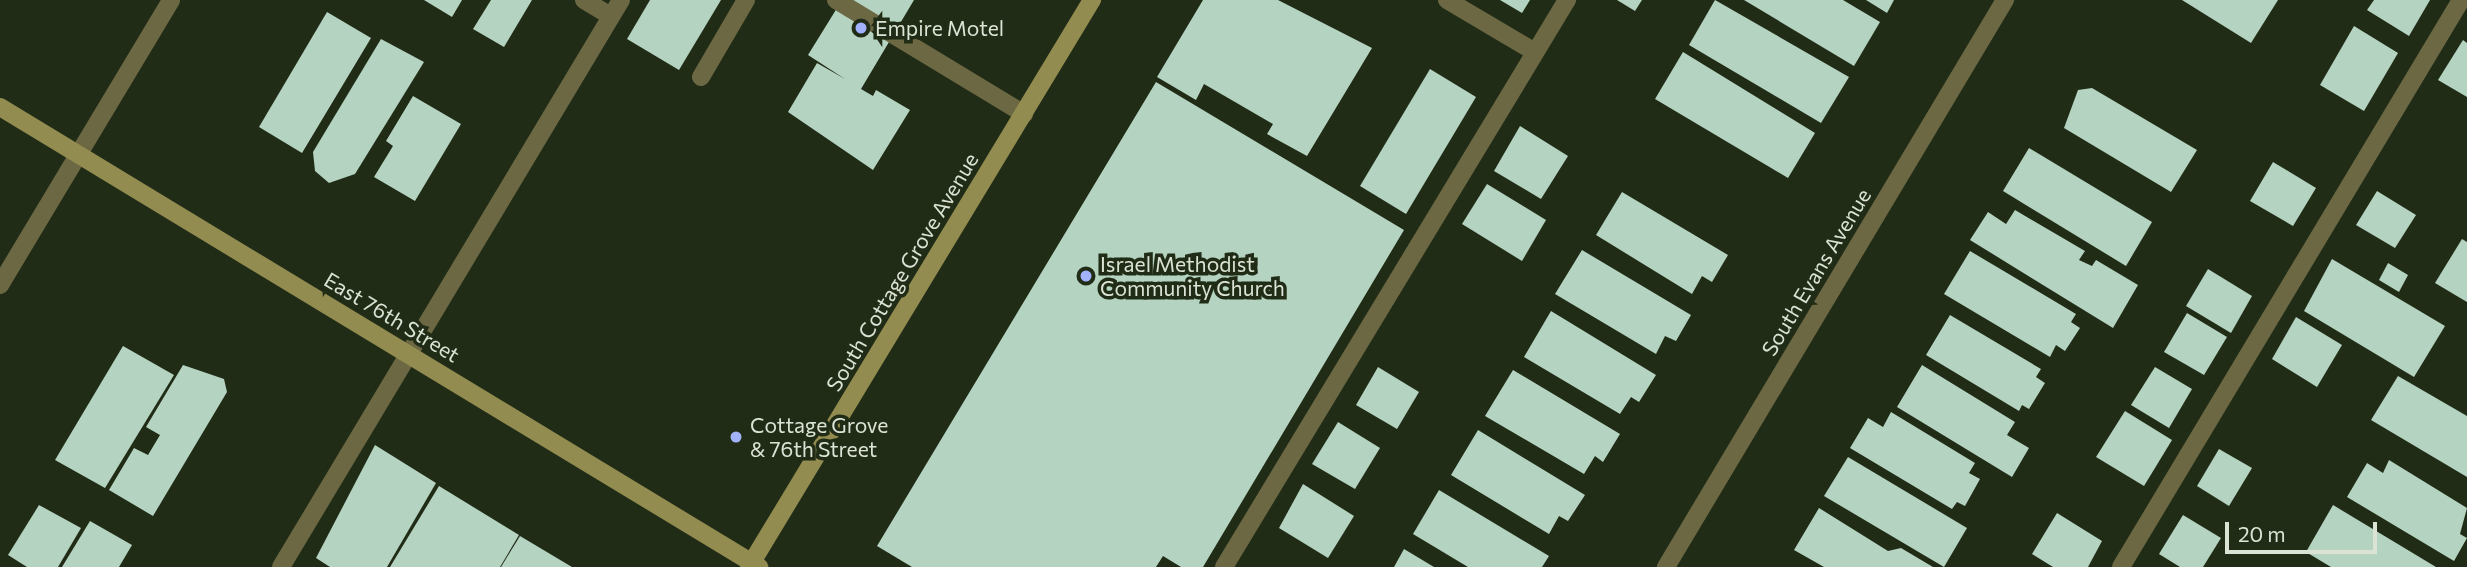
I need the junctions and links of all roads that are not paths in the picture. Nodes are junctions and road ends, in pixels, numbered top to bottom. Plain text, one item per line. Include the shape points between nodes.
1 (171, 0) edge
2 (584, 0) edge
3 (621, 0) edge
4 (746, 0) edge
5 (836, 0) edge
6 (1092, 0) edge
7 (1447, 0) edge
8 (1567, 0) edge
9 (2006, 0) edge
10 (2461, 0) edge
11 (611, 16) junction
12 (1535, 52) junction
13 (701, 77) dead end
14 (0, 107) edge
15 (1024, 114) junction
16 (77, 154) junction
17 (0, 285) edge
18 (408, 354) junction
19 (753, 566) edge
20 (281, 567) edge
21 (1224, 567) edge
22 (1666, 567) edge
23 (2122, 567) edge

1 - 16 street
2 - 11 street
3 - 11 street
4 - 13 street
5 - 15 street
6 - 15 street, South Cottage Grove Avenue
7 - 12 street
8 - 12 street
9 - 22 street, South Evans Avenue
10 - 23 street
11 - 18 street
12 - 21 street
14 - 16 street, East 76th Street
15 - 19 street, South Cottage Grove Avenue
16 - 17 street
16 - 18 street, East 76th Street
18 - 19 street, East 76th Street
18 - 20 street

